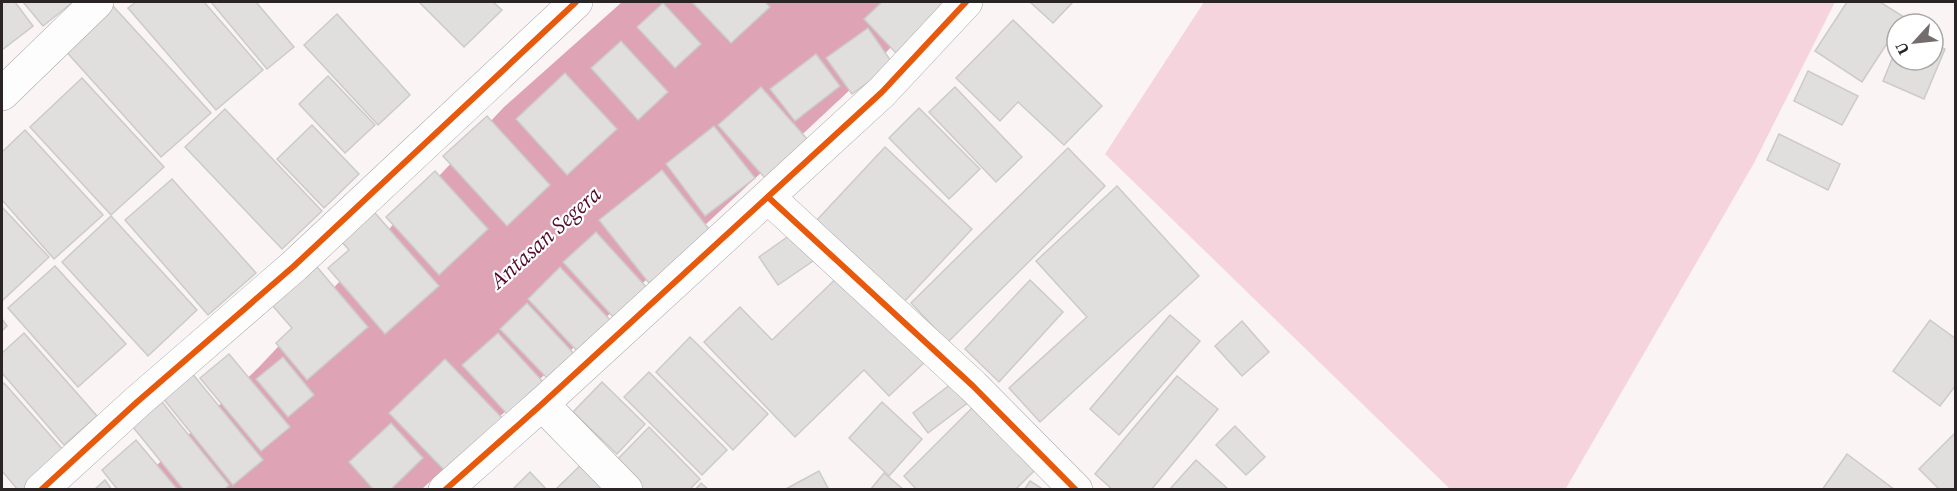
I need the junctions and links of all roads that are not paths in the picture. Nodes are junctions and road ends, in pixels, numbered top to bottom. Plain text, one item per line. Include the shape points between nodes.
1 (96, 2) edge
2 (576, 2) edge
3 (966, 2) edge
4 (2, 94) edge
5 (768, 197) junction
6 (542, 404) junction
7 (41, 489) edge
8 (445, 489) edge
9 (626, 489) edge
10 (1076, 489) edge

1 - 4 street
2 - 7 street via 294,266
3 - 5 street via 882,92
5 - 6 street
5 - 10 street via 974,386
6 - 8 street
6 - 9 street

